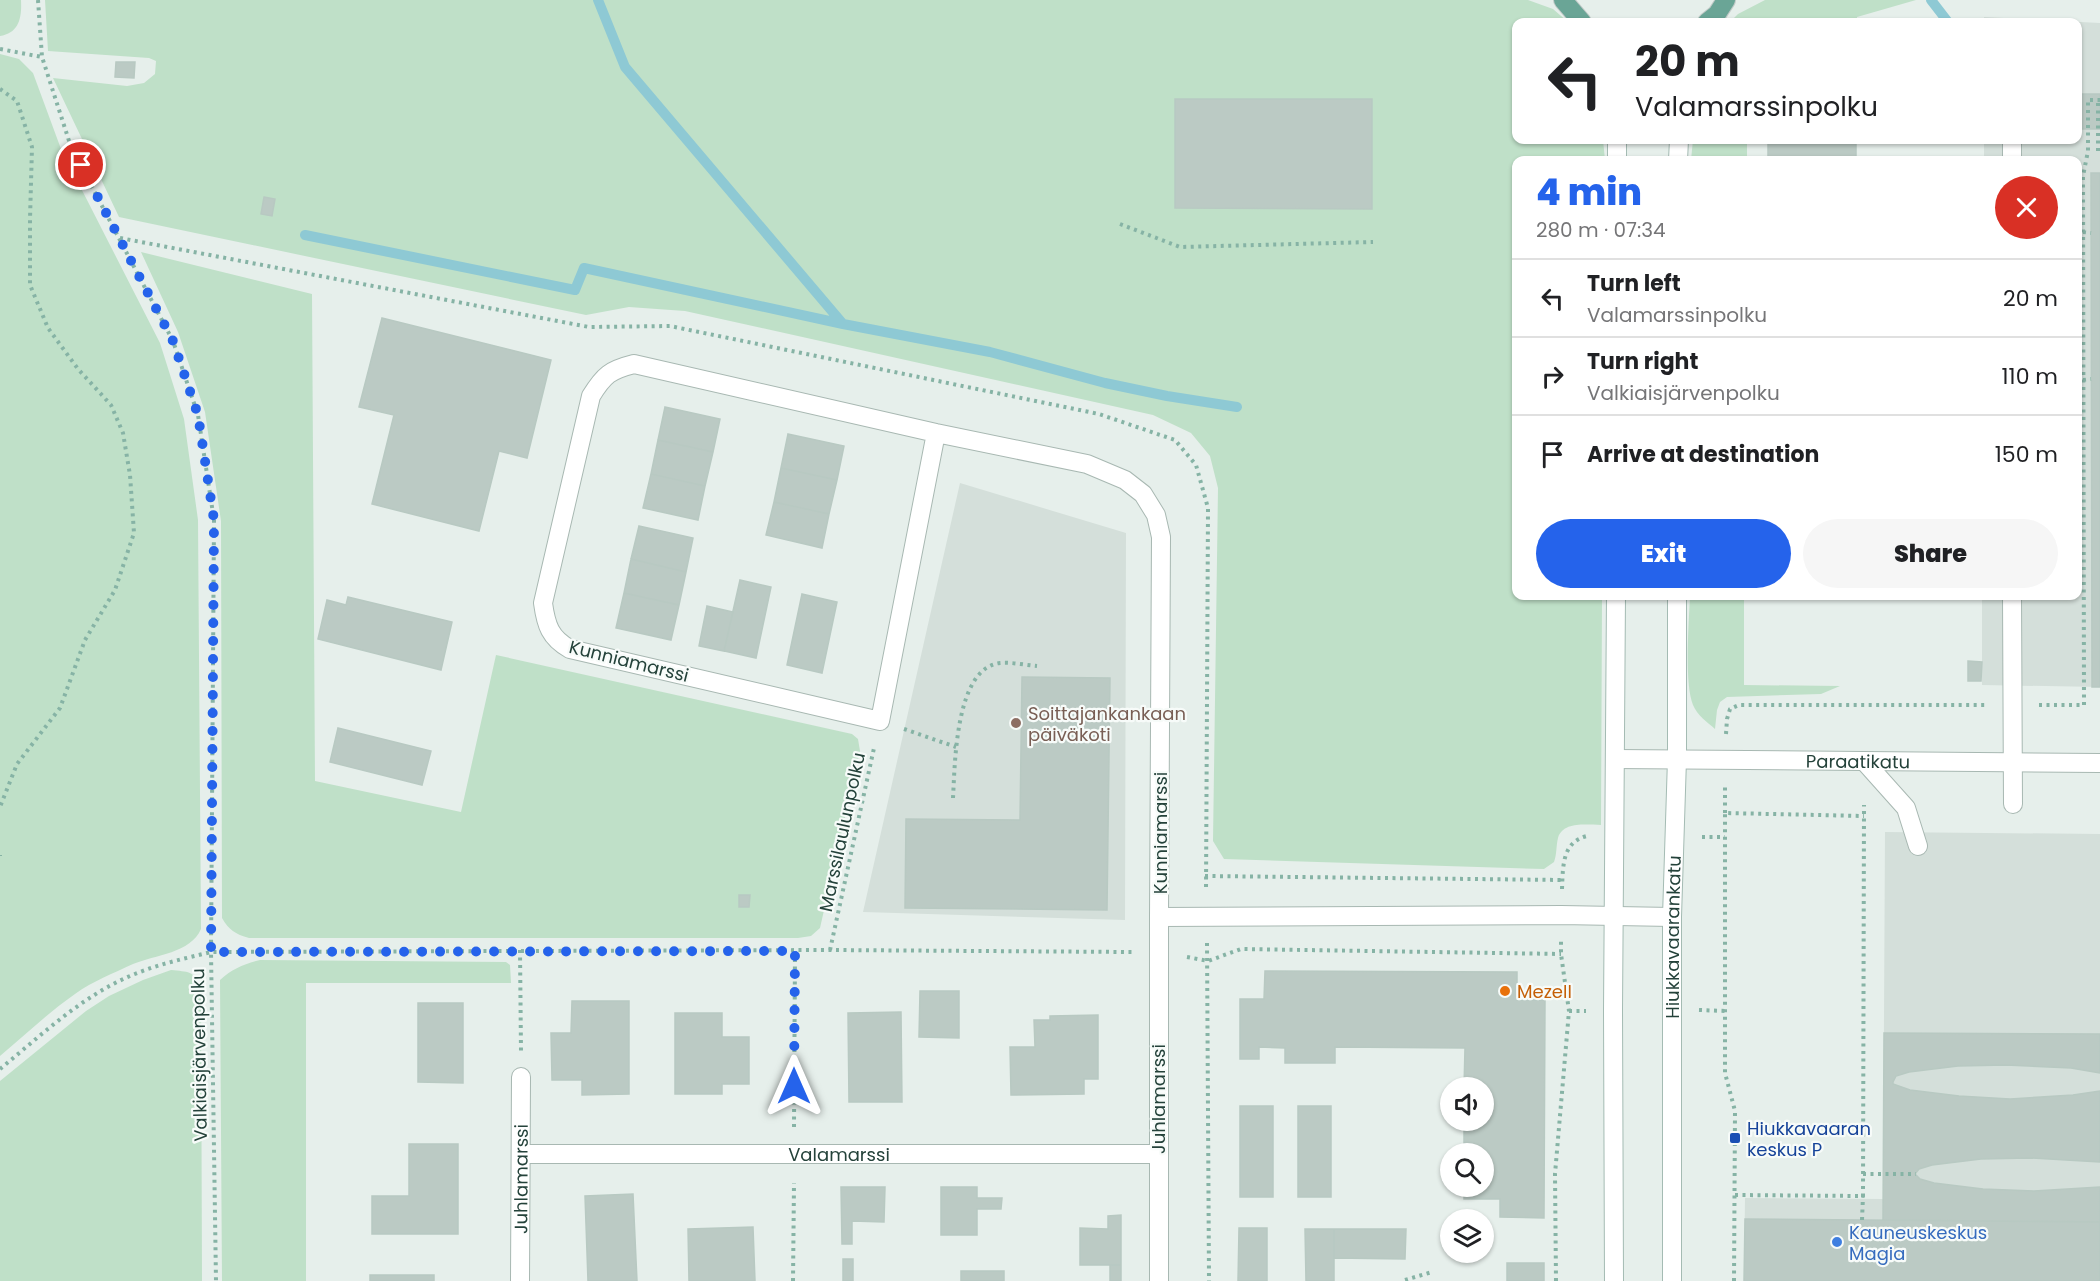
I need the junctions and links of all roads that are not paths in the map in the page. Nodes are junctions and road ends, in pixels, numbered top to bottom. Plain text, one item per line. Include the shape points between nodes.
1 (1563, 0) edge
2 (1740, 0) edge
3 (1717, 12) edge
4 (1577, 18) edge
5 (936, 433) junction
6 (1616, 600) edge
7 (1677, 600) edge
8 (2012, 600) edge
9 (1615, 759) junction
10 (1677, 759) junction
11 (1864, 761) junction
12 (2013, 762) junction
13 (2097, 765) edge
14 (2013, 804) dead end
15 (1918, 846) dead end
16 (1614, 916) junction
17 (1159, 917) junction
18 (1672, 917) junction
19 (521, 1077) road end
20 (522, 1154) junction
21 (1158, 1154) junction
22 (520, 1281) edge
23 (1159, 1281) edge
24 (1614, 1281) edge
25 (1672, 1281) edge

1 - 4 main road
2 - 3 main road
5 - 5 street, Kunniamarssi via 634,364 616,368 602,378 591,396 543,603 546,623 558,642 570,649 880,721
5 - 17 street, Kunniamarssi via 1087,464 1125,480 1143,494 1156,515 1161,537
6 - 9 street
7 - 10 street, Hiukkavaarankatu
8 - 12 street
9 - 10 street, Paraatikatu
9 - 16 street
10 - 11 street, Paraatikatu
10 - 18 street, Hiukkavaarankatu
11 - 12 street, Paraatikatu
11 - 15 street via 1906,808
12 - 13 street, Paraatikatu
12 - 14 street
16 - 17 street, Kunniamarssi
16 - 18 street, Kunniamarssi
16 - 24 street
17 - 21 street, Juhlamarssi
18 - 25 street, Hiukkavaarankatu
19 - 20 street, Juhlamarssi
20 - 21 street, Valamarssi
20 - 22 street, Juhlamarssi
21 - 23 street, Juhlamarssi

